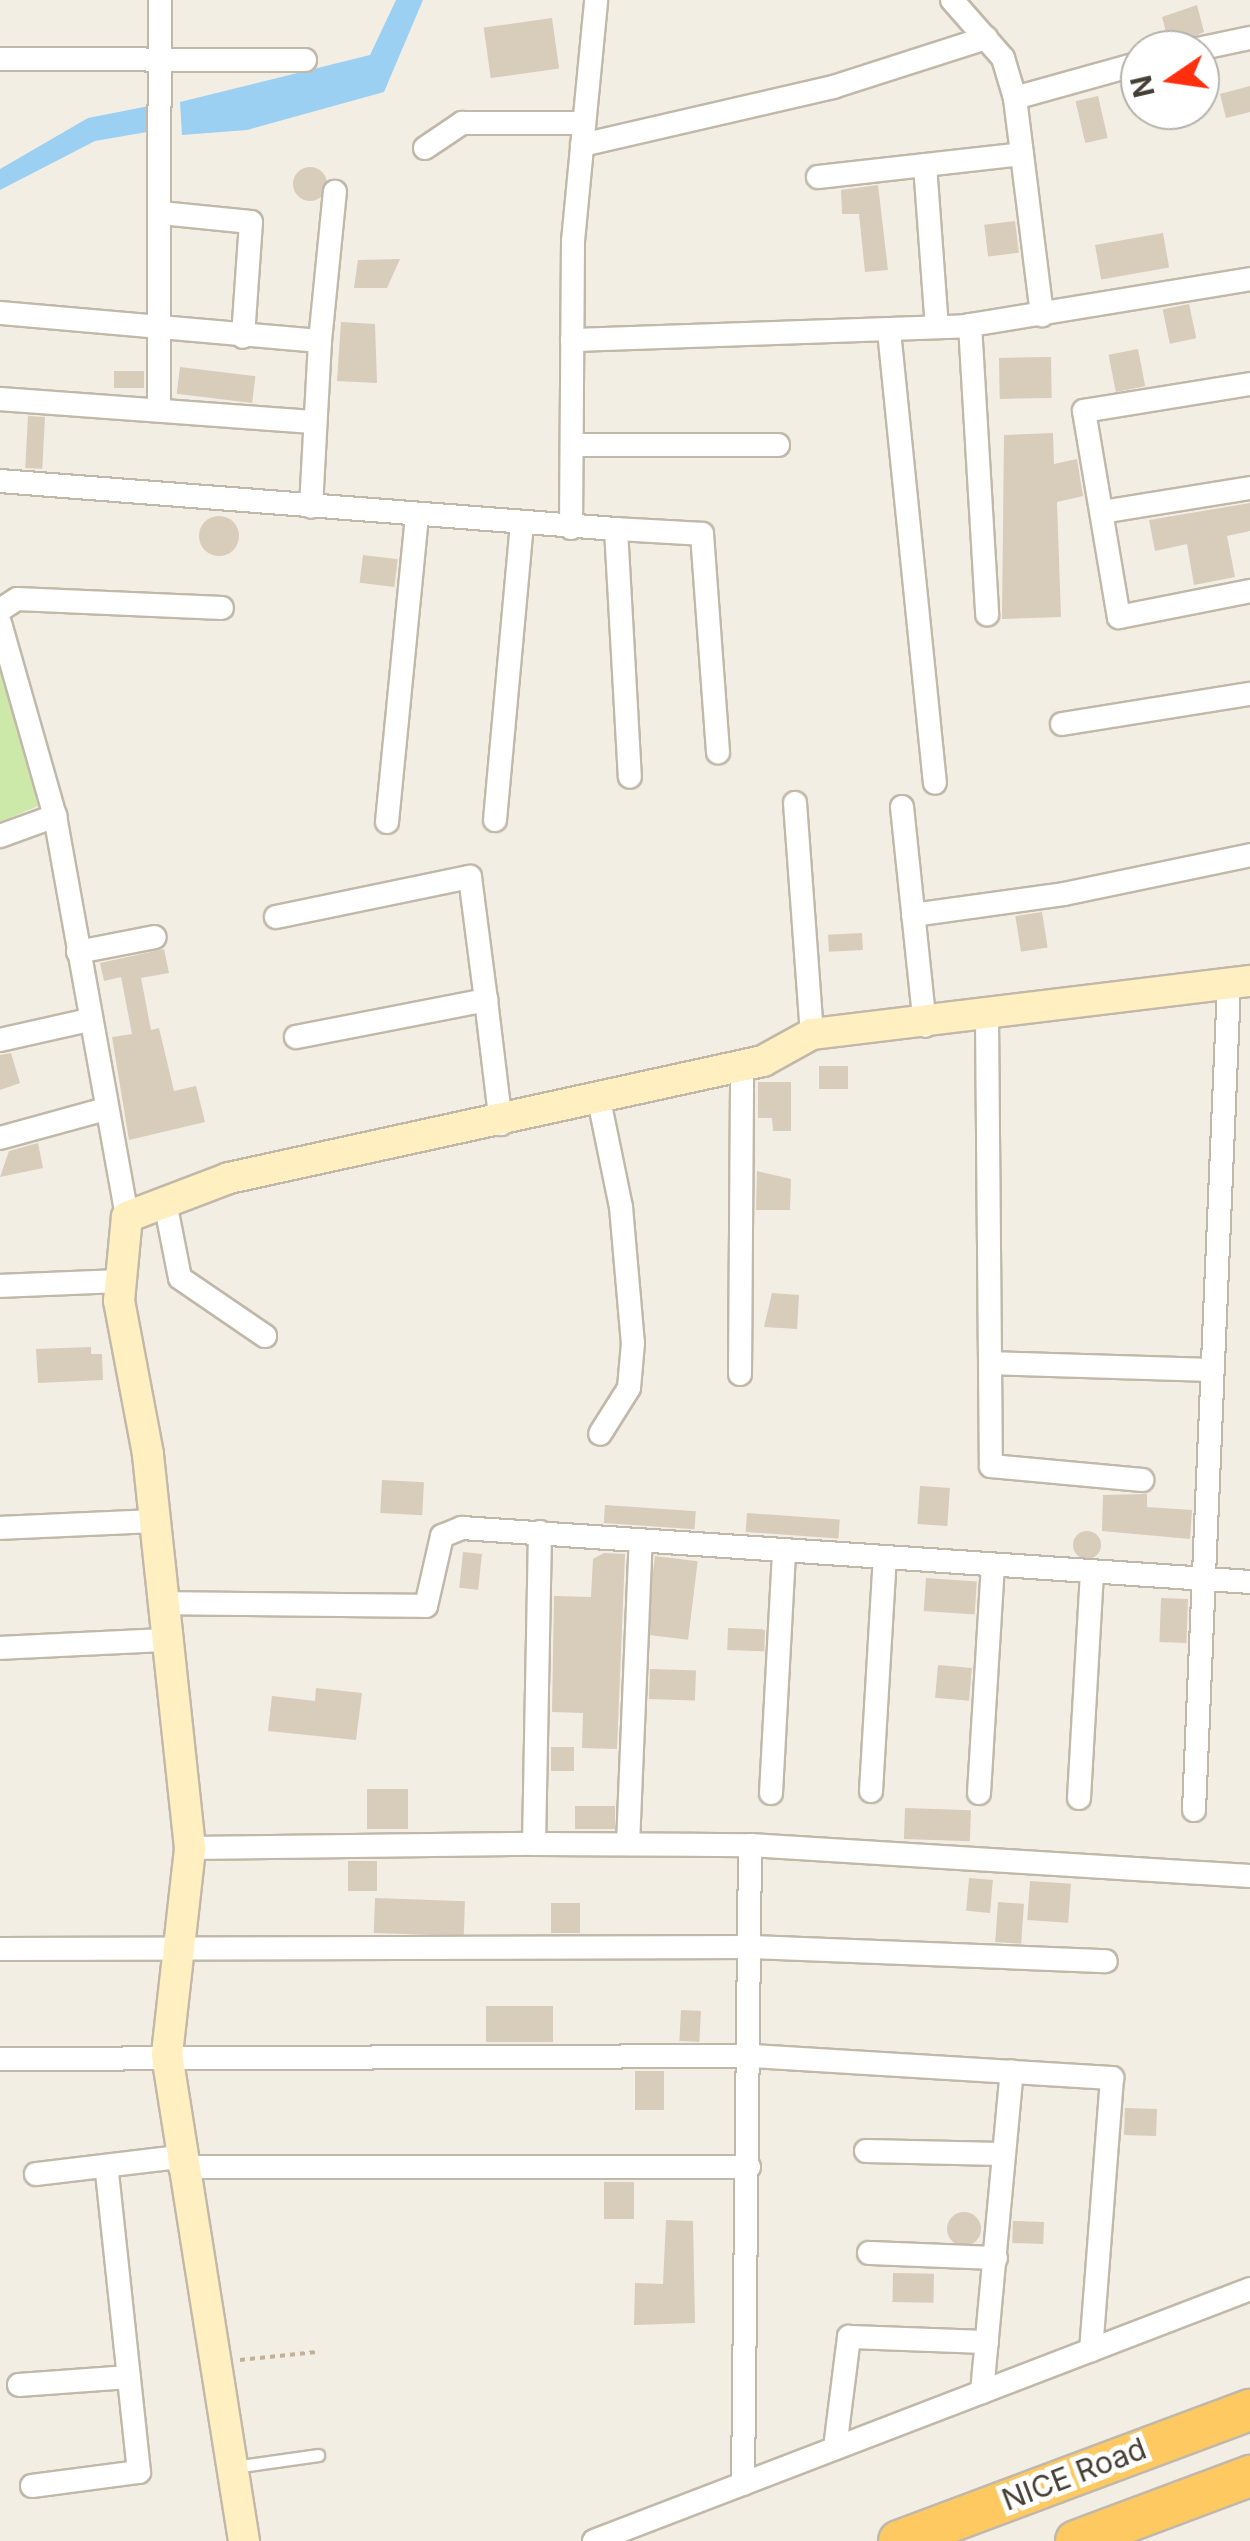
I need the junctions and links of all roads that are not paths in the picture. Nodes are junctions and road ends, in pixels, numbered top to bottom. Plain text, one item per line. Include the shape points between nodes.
1 (160, 0) edge
2 (596, 0) edge
3 (952, 0) edge
4 (986, 38) junction
5 (1250, 38) edge
6 (1220, 44) edge
7 (0, 59) edge
8 (159, 60) junction
9 (305, 60) dead end
10 (1120, 69) edge
11 (1014, 98) junction
12 (583, 134) junction
13 (426, 148) dead end
14 (1022, 154) junction
15 (925, 165) junction
16 (818, 176) dead end
17 (335, 192) dead end
18 (161, 213) junction
19 (1250, 279) edge
20 (0, 313) edge
21 (1042, 315) junction
22 (970, 325) junction
23 (937, 328) junction
24 (163, 331) junction
25 (889, 331) junction
26 (243, 336) junction
27 (572, 340) junction
28 (320, 341) junction
29 (1250, 384) edge
30 (0, 399) edge
31 (160, 408) junction
32 (316, 422) junction
33 (572, 445) junction
34 (778, 445) dead end
35 (0, 481) edge
36 (1250, 488) edge
37 (311, 507) junction
38 (1102, 512) junction
39 (417, 516) junction
40 (522, 525) junction
41 (572, 528) junction
42 (616, 529) junction
43 (1250, 590) edge
44 (222, 608) dead end
45 (0, 610) edge
46 (987, 616) dead end
47 (0, 623) edge
48 (1250, 694) edge
49 (1062, 724) dead end
50 (718, 752) dead end
51 (630, 777) dead end
52 (934, 784) dead end
53 (794, 803) dead end
54 (902, 807) dead end
55 (55, 816) junction
56 (495, 820) dead end
57 (386, 822) dead end
58 (0, 836) edge
59 (1250, 854) edge
60 (913, 915) junction
61 (276, 917) dead end
62 (155, 937) dead end
63 (78, 952) junction
64 (1240, 982) edge
65 (486, 1000) junction
66 (988, 1018) junction
67 (89, 1020) junction
68 (924, 1026) junction
69 (812, 1034) junction
70 (296, 1037) dead end
71 (0, 1040) edge
72 (742, 1066) junction
73 (600, 1100) junction
74 (105, 1109) junction
75 (501, 1124) junction
76 (0, 1138) edge
77 (165, 1202) junction
78 (126, 1217) junction
79 (121, 1281) junction
80 (0, 1286) edge
81 (265, 1336) dead end
82 (990, 1363) junction
83 (1209, 1370) junction
84 (740, 1374) dead end
85 (600, 1434) dead end
86 (1142, 1480) dead end
87 (155, 1520) junction
88 (0, 1528) edge
89 (540, 1532) junction
90 (641, 1540) junction
91 (784, 1552) junction
92 (885, 1558) junction
93 (993, 1565) junction
94 (1092, 1571) junction
95 (1208, 1579) junction
96 (1250, 1582) edge
97 (160, 1603) junction
98 (163, 1640) junction
99 (0, 1648) edge
100 (871, 1792) dead end
101 (978, 1792) dead end
102 (772, 1793) dead end
103 (1079, 1798) dead end
104 (1194, 1810) dead end
105 (534, 1844) junction
106 (628, 1844) junction
107 (750, 1845) junction
108 (190, 1848) junction
109 (1250, 1876) edge
110 (178, 1944) junction
111 (752, 1947) junction
112 (0, 1949) edge
113 (1106, 1961) dead end
114 (168, 2054) junction
115 (751, 2056) junction
116 (0, 2059) edge
117 (1012, 2071) junction
118 (866, 2151) dead end
119 (1000, 2154) junction
120 (179, 2162) junction
121 (749, 2167) junction
122 (107, 2171) junction
123 (36, 2174) dead end
124 (869, 2253) dead end
125 (996, 2258) junction
126 (1250, 2289) edge
127 (986, 2342) junction
128 (1090, 2350) junction
129 (129, 2377) junction
130 (19, 2384) dead end
131 (982, 2392) junction
132 (1250, 2410) edge
133 (836, 2448) junction
134 (318, 2455) dead end
135 (234, 2467) junction
136 (1250, 2476) edge
137 (742, 2484) junction
138 (32, 2486) dead end
139 (244, 2541) edge
140 (594, 2541) edge
141 (899, 2541) edge
142 (1076, 2541) edge

1 - 8 street
2 - 12 street
3 - 4 street
4 - 11 street via 1003,58
4 - 12 street via 834,87
5 - 6 street
7 - 8 street
8 - 9 street
8 - 18 street
10 - 11 street
11 - 14 street
12 - 13 street via 462,123
12 - 27 street
14 - 15 street
14 - 21 street
15 - 16 street
15 - 23 street
17 - 28 street
18 - 24 street
18 - 26 street via 251,222
19 - 21 street
20 - 24 street
21 - 22 street
22 - 23 street
22 - 46 street
23 - 25 street
24 - 26 street
24 - 31 street
25 - 27 street
25 - 52 street
26 - 28 street
27 - 33 street
28 - 32 street
29 - 38 street via 1084,411
30 - 31 street
31 - 32 street
32 - 37 street
33 - 34 street
33 - 41 street
35 - 37 street
36 - 38 street
37 - 39 street
38 - 43 street via 1119,617
39 - 40 street
39 - 57 street
40 - 41 street
40 - 56 street
41 - 42 street
42 - 50 street via 702,534
42 - 51 street
44 - 45 street via 17,599
47 - 55 street
48 - 49 street
53 - 69 street
54 - 60 street
55 - 58 street
55 - 63 street
59 - 60 street via 1064,894
60 - 68 street
61 - 65 street via 470,877
62 - 63 street
63 - 67 street
64 - 66 street
64 - 83 street
65 - 70 street
65 - 75 street
66 - 68 street
66 - 82 street
67 - 71 street
67 - 74 street
68 - 69 street
69 - 72 street
72 - 73 street
72 - 84 street
73 - 75 street
73 - 85 street via 621,1207 634,1342 628,1388
74 - 76 street
74 - 78 street
75 - 77 street via 229,1178
77 - 78 street
77 - 81 street via 180,1278
78 - 79 street
79 - 80 street
79 - 87 street
82 - 83 street
82 - 86 street via 991,1466
83 - 95 street
87 - 88 street
87 - 97 street
89 - 90 street
89 - 97 street via 447,1531 434,1598 422,1607
89 - 105 street
90 - 91 street
90 - 106 street
91 - 92 street
91 - 102 street
92 - 93 street
92 - 100 street
93 - 94 street
93 - 101 street
94 - 95 street
94 - 103 street
95 - 96 street
95 - 104 street
97 - 98 street
98 - 99 street
98 - 108 street
105 - 106 street
105 - 108 street
106 - 107 street
107 - 109 street
107 - 111 street
108 - 110 street
110 - 111 street
110 - 112 street
110 - 114 street
111 - 113 street
111 - 115 street
114 - 115 street
114 - 116 street
114 - 120 street
115 - 117 street
115 - 121 street
117 - 119 street
117 - 128 street via 1112,2078
118 - 119 street
119 - 125 street
120 - 121 street
120 - 122 street
120 - 135 street
121 - 137 street
122 - 123 street
122 - 129 street
124 - 125 street
125 - 127 street
126 - 128 street
127 - 131 street
127 - 133 street via 849,2337
128 - 131 street
129 - 130 street
129 - 138 street via 139,2472
131 - 133 street
132 - 141 highway, NICE Road
133 - 137 street
134 - 135 lane
135 - 139 street
136 - 142 highway, NICE Road
137 - 140 street

